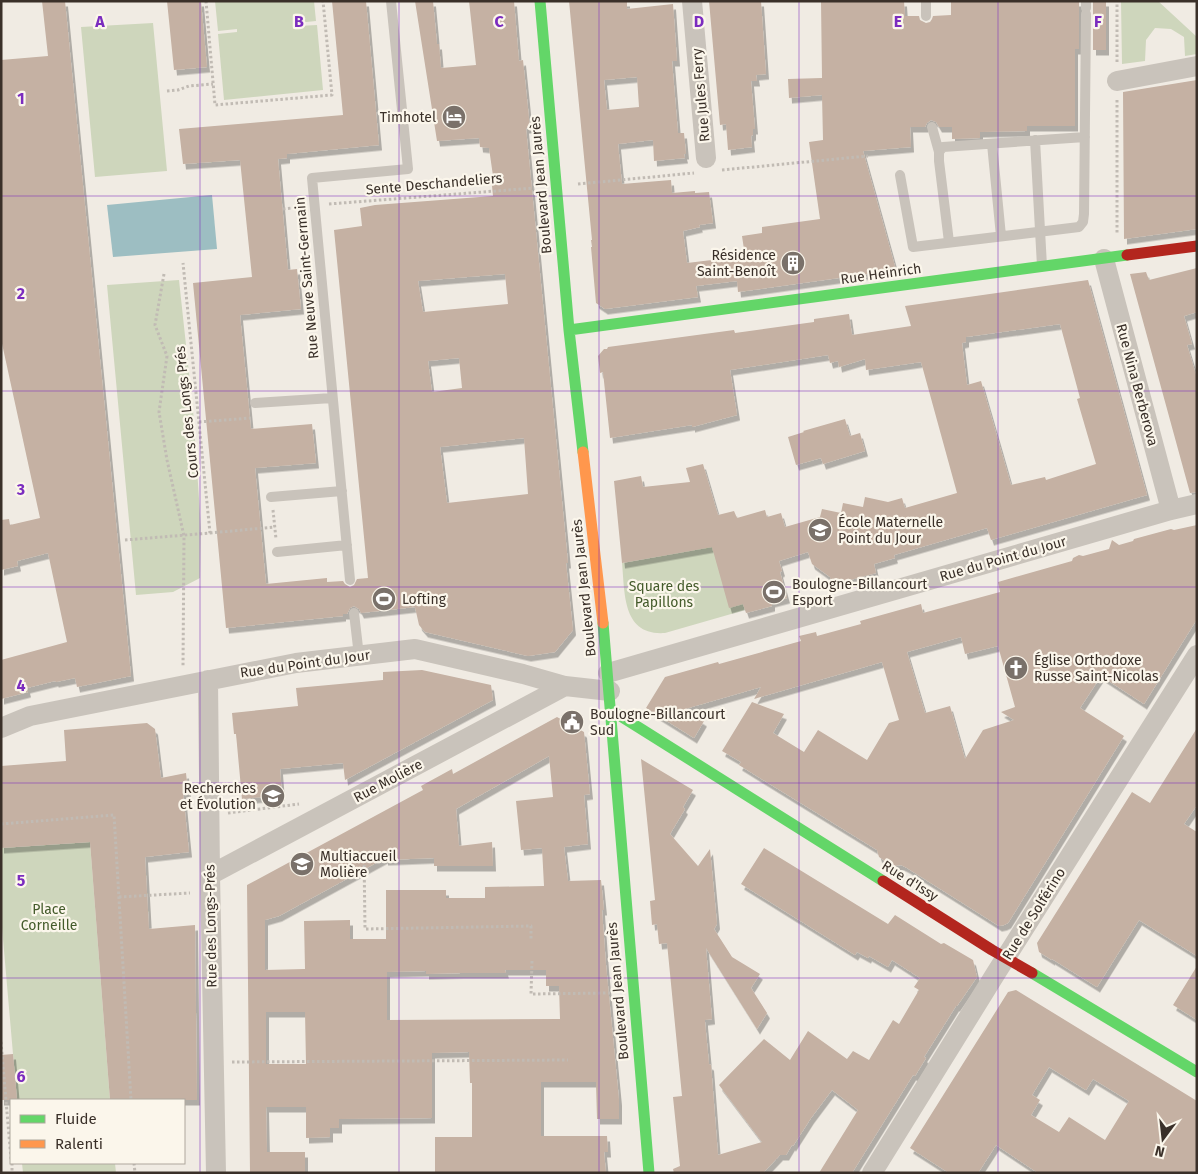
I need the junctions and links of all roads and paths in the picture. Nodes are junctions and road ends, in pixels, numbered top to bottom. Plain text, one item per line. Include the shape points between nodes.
1 (206, 1) edge
2 (323, 1) edge
3 (391, 1) edge
4 (540, 1) edge
5 (692, 1) edge
6 (926, 1) edge
7 (1117, 1) edge
8 (1086, 8) edge
9 (926, 16) dead end
10 (1197, 66) edge
11 (1117, 81) junction
12 (213, 84) junction
13 (167, 90) dead end
14 (932, 127) dead end
15 (1085, 137) junction
16 (1035, 140) junction
17 (992, 144) junction
18 (939, 152) junction
19 (706, 158) dead end
20 (900, 175) dead end
21 (556, 186) junction
22 (314, 205) junction
23 (1039, 232) junction
24 (1001, 236) junction
25 (950, 242) junction
26 (1197, 246) edge
27 (1110, 258) junction
28 (183, 263) dead end
29 (1042, 267) junction
30 (164, 274) dead end
31 (569, 330) junction
32 (332, 398) junction
33 (255, 403) dead end
34 (256, 418) dead end
35 (199, 422) junction
36 (342, 491) junction
37 (271, 497) joint
38 (1197, 504) edge
39 (1171, 510) junction
40 (274, 527) junction
41 (210, 533) junction
42 (184, 536) junction
43 (125, 540) dead end
44 (347, 545) junction
45 (277, 552) joint
46 (350, 580) dead end
47 (354, 613) dead end
48 (1197, 655) edge
49 (359, 656) junction
50 (208, 680) junction
51 (183, 685) junction
52 (565, 686) junction
53 (610, 691) junction
54 (1, 728) edge
55 (210, 815) junction
56 (316, 819) junction
57 (1, 824) edge
58 (364, 855) dead end
59 (211, 884) junction
60 (119, 897) junction
61 (531, 940) dead end
62 (1006, 958) junction
63 (532, 961) dead end
64 (633, 993) junction
65 (1, 1042) edge
66 (568, 1060) dead end
67 (214, 1063) junction
68 (1197, 1072) edge
69 (131, 1099) edge
70 (10, 1147) edge
71 (216, 1173) edge
72 (649, 1173) edge
73 (872, 1173) edge

1 - 12 path
2 - 12 path via 332,94 215,105
3 - 22 lane, Rue Neuve Saint-Germain via 408,169 312,178
4 - 21 street, Boulevard Jean Jaurès
5 - 19 street, Rue Jules Ferry
6 - 9 lane
7 - 11 path
8 - 15 lane
10 - 11 street
11 - 27 path
12 - 13 path
14 - 18 lane
15 - 16 lane
15 - 23 lane via 1083,222 1079,227
16 - 17 lane
16 - 23 lane
17 - 18 lane via 943,148
17 - 24 lane
18 - 25 lane
20 - 25 lane via 913,246
21 - 22 path, Sente Deschandeliers
21 - 31 street, Boulevard Jean Jaurès
22 - 32 lane, Rue Neuve Saint-Germain
23 - 24 lane
23 - 29 lane
24 - 25 lane
26 - 27 street, Rue Heinrich
27 - 29 street, Rue Heinrich
27 - 39 street, Rue Nina Berberova
28 - 35 path, Cours des Longs Prés
29 - 31 street, Rue Heinrich
30 - 42 path via 155,325 167,356 159,412 166,460
31 - 53 street, Boulevard Jean Jaurès
32 - 33 lane
32 - 36 lane, Rue Neuve Saint-Germain
34 - 35 path
35 - 41 path, Cours des Longs Prés
36 - 37 lane
36 - 44 lane, Rue Neuve Saint-Germain
37 - 40 path
38 - 39 street, Rue du Point du Jour
39 - 53 street, Rue du Point du Jour
40 - 41 path
40 - 45 path
41 - 42 path
42 - 43 path
42 - 51 path
44 - 45 lane
44 - 46 lane, Rue Neuve Saint-Germain
47 - 49 lane
48 - 62 street, Rue de Solférino
49 - 50 street, Rue du Point du Jour via 296,663
49 - 52 street, Rue du Point du Jour via 415,650
50 - 51 street, Rue du Point du Jour
50 - 55 street, Rue des Longs-Prés
51 - 54 street, Rue du Point du Jour via 30,716
52 - 53 street, Rue du Point du Jour
52 - 56 street, Rue Molière
53 - 62 street, Rue d'Issy
53 - 64 street, Boulevard Jean Jaurès
55 - 56 path via 302,804
55 - 59 street, Rue des Longs-Prés
56 - 59 street, Rue Molière
57 - 60 path via 114,816
58 - 61 path via 365,929 531,926
59 - 60 path
59 - 67 street, Rue des Longs-Prés
60 - 69 path
62 - 68 street, Rue d'Issy
62 - 73 street, Rue de Solférino
63 - 64 path via 531,994
64 - 72 street, Boulevard Jean Jaurès
65 - 70 path
66 - 67 path
67 - 71 street, Rue des Longs-Prés

